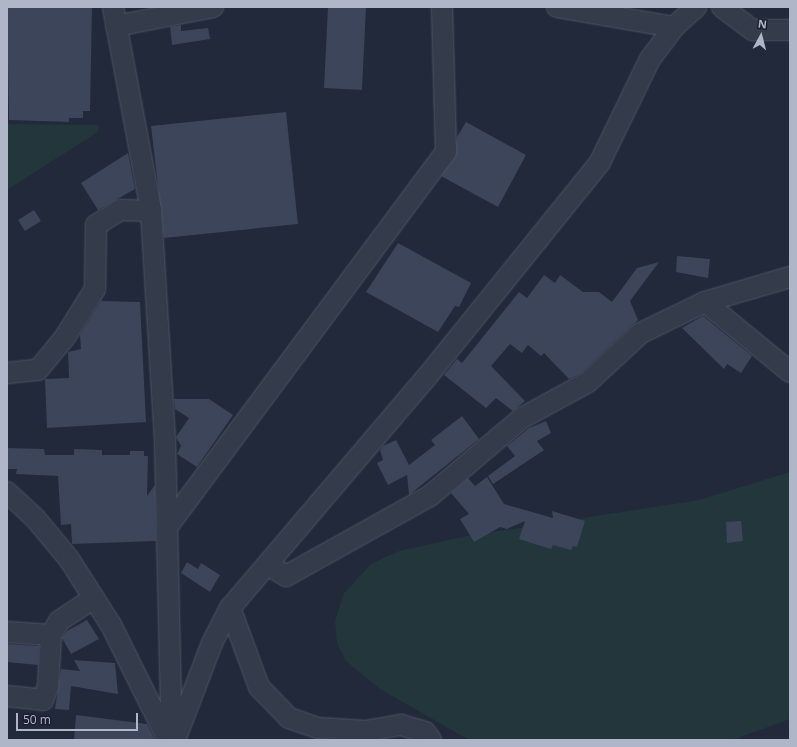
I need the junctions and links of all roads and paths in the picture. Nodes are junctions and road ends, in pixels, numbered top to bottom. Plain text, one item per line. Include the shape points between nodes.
1 (112, 7) edge
2 (213, 7) edge
3 (442, 7) edge
4 (557, 7) edge
5 (696, 7) edge
6 (722, 7) edge
7 (116, 26) junction
8 (674, 28) junction
9 (790, 30) edge
10 (151, 211) junction
11 (790, 277) edge
12 (705, 302) junction
13 (790, 372) edge
14 (7, 373) edge
15 (7, 492) edge
16 (168, 526) junction
17 (268, 565) junction
18 (94, 598) junction
19 (230, 608) junction
20 (7, 632) edge
21 (51, 635) junction
22 (7, 696) edge
23 (168, 740) edge
24 (172, 740) edge
25 (175, 740) edge
26 (431, 740) edge

1 - 7 street
2 - 7 street
3 - 16 street via 446,151
4 - 8 street
5 - 8 street
6 - 9 street via 753,30
7 - 10 street
8 - 17 street via 650,59 600,162 426,378
10 - 14 street via 120,210 96,225 95,289 65,337 38,370
10 - 16 street
11 - 12 street
12 - 13 street
12 - 17 street via 641,333 588,382 522,418 430,496 286,576
15 - 18 street via 35,518 69,559
16 - 24 street
17 - 19 street
18 - 21 street via 58,621
18 - 23 street via 111,625
19 - 25 street via 212,643
19 - 26 street via 259,687 289,718 318,728 366,731 401,725 424,732
20 - 21 street
21 - 22 street via 48,686 43,700

